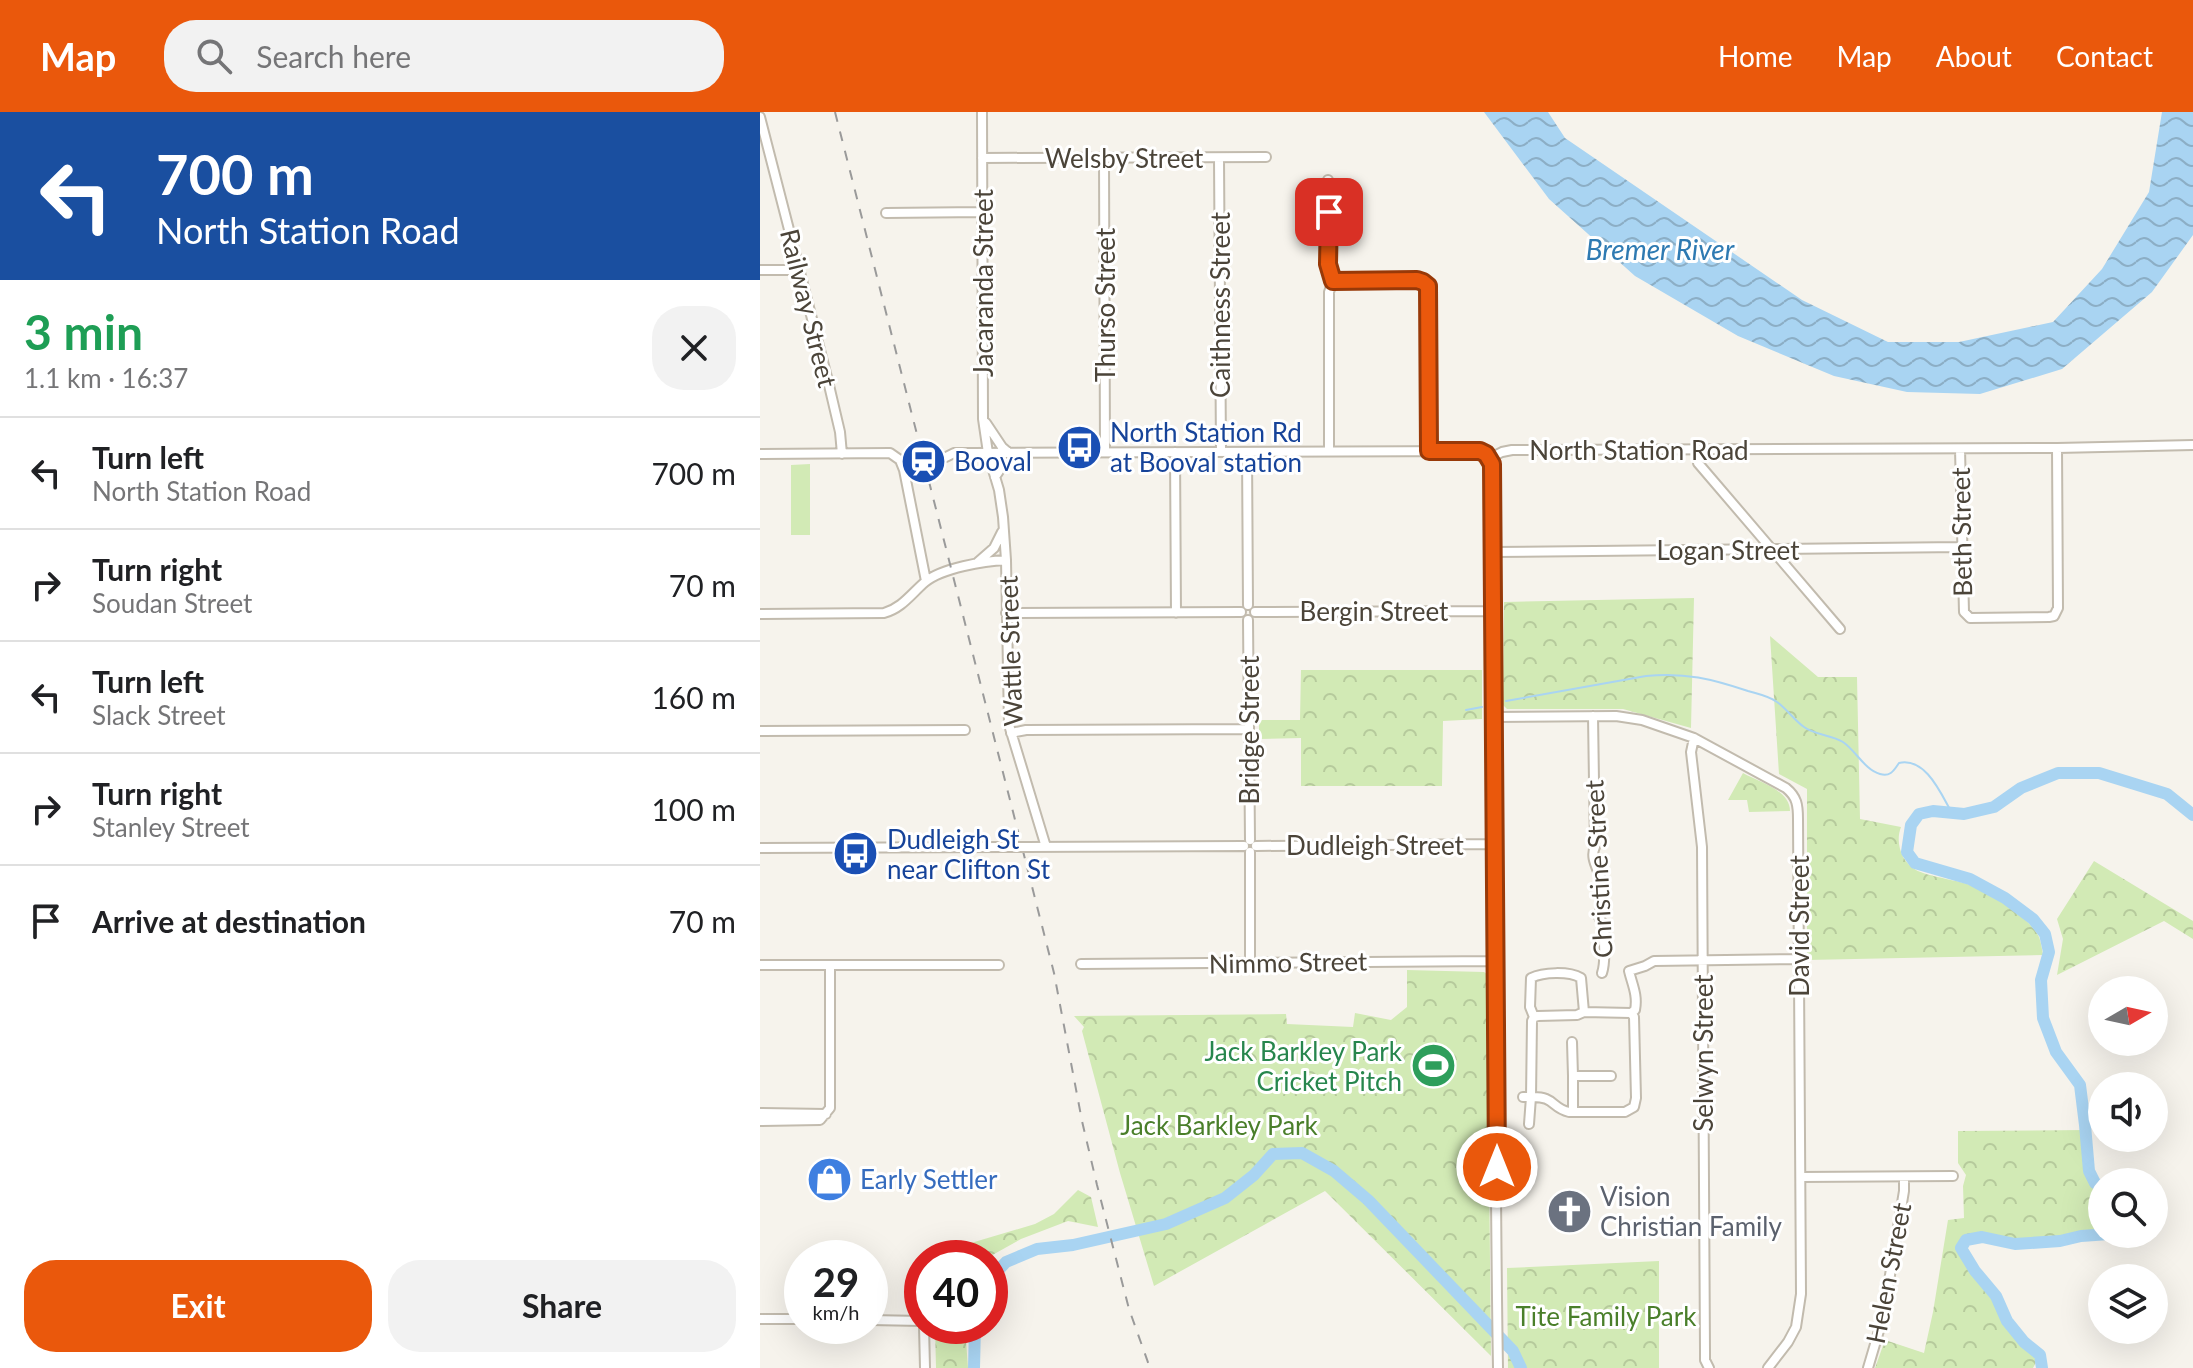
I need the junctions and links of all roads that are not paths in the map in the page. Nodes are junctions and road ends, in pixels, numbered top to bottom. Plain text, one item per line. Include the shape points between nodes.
1 (982, 112) edge
2 (760, 117) edge
3 (1266, 157) dead end
4 (982, 158) junction
5 (1104, 158) junction
6 (1219, 158) junction
7 (1328, 180) dead end
8 (982, 212) junction
9 (886, 213) dead end
10 (799, 268) junction
11 (760, 270) edge
12 (1333, 281) junction
13 (983, 419) junction
14 (2193, 445) edge
15 (2057, 448) junction
16 (1960, 449) junction
17 (1697, 450) junction
18 (1329, 451) junction
19 (1429, 451) junction
20 (1105, 452) junction
21 (1175, 452) junction
22 (1221, 452) junction
23 (1247, 452) junction
24 (988, 453) junction
25 (1010, 453) junction
26 (1034, 453) junction
27 (760, 454) edge
28 (842, 454) junction
29 (946, 457) dead end
30 (1490, 458) junction
31 (995, 477) junction
32 (1003, 526) junction
33 (1961, 547) junction
34 (1772, 549) junction
35 (1494, 552) junction
36 (1006, 560) junction
37 (975, 565) junction
38 (926, 581) junction
39 (1493, 611) junction
40 (1248, 612) junction
41 (1006, 613) junction
42 (1176, 613) junction
43 (760, 614) edge
44 (1840, 629) dead end
45 (1593, 716) junction
46 (1494, 717) junction
47 (1249, 729) junction
48 (965, 730) dead end
49 (760, 731) edge
50 (1011, 733) junction
51 (1694, 738) junction
52 (1494, 844) junction
53 (1250, 846) junction
54 (1046, 847) junction
55 (760, 848) edge
56 (1800, 959) junction
57 (1703, 960) junction
58 (1495, 961) junction
59 (1250, 963) junction
60 (1081, 964) dead end
61 (760, 965) edge
62 (830, 965) junction
63 (999, 965) dead end
64 (1602, 973) dead end
65 (1584, 1012) junction
66 (1631, 1013) junction
67 (1534, 1017) junction
68 (1572, 1042) dead end
69 (1573, 1076) junction
70 (1611, 1076) dead end
71 (1527, 1097) junction
72 (1573, 1112) junction
73 (760, 1113) edge
74 (826, 1114) junction
75 (760, 1121) edge
76 (1529, 1124) dead end
77 (1953, 1176) dead end
78 (1801, 1177) junction
79 (1904, 1177) junction
80 (760, 1319) edge
81 (784, 1319) edge
82 (924, 1344) edge
83 (925, 1368) edge
84 (1498, 1368) edge
85 (1709, 1368) edge
86 (1768, 1368) edge
87 (1868, 1368) edge

1 - 4 street, Jacaranda Street
2 - 10 street, Railway Street
3 - 6 street, Welsby Street
4 - 5 street, Welsby Street
4 - 8 street, Jacaranda Street
5 - 6 street, Welsby Street
5 - 20 street, Thurso Street
6 - 22 street, Caithness Street
7 - 12 street via 1328,264
8 - 9 street
8 - 13 street, Jacaranda Street
10 - 11 street
10 - 28 street, Railway Street
12 - 18 street
12 - 19 street via 1425,284
13 - 24 street, Jacaranda Street
13 - 25 street
14 - 15 street, North Station Road
15 - 16 street, North Station Road
15 - 33 street, Beth Street via 2056,614 1970,618 1962,605
16 - 17 street, North Station Road
16 - 33 street, Beth Street
17 - 30 street, North Station Road via 1512,450
17 - 34 street via 1698,463
18 - 19 street, North Station Road
18 - 23 street, North Station Road
19 - 30 street, North Station Road via 1480,451
20 - 21 street, North Station Road
20 - 26 street, North Station Road
21 - 22 street, North Station Road
21 - 42 street
22 - 23 street, North Station Road
23 - 40 street, Bridge Street
24 - 25 street, North Station Road
24 - 29 street, North Station Road
24 - 31 street, Wattle Street
25 - 26 street, North Station Road
26 - 31 street via 1013,460
27 - 28 street
28 - 38 street via 896,456 904,470
30 - 35 street
31 - 32 street, Wattle Street
32 - 36 street, Wattle Street
32 - 37 street via 997,543
33 - 34 street, Logan Street
34 - 35 street, Logan Street
34 - 44 street
35 - 39 street
36 - 37 street
36 - 41 street, Wattle Street
37 - 38 street
38 - 43 street via 884,613
39 - 40 street, Bergin Street
39 - 46 street
40 - 42 street, Bergin Street
40 - 47 street, Bridge Street
41 - 42 street, Bergin Street
41 - 50 street, Wattle Street
45 - 46 street, David Street
45 - 51 street, David Street via 1628,717
45 - 64 street, Christine Street via 1592,856 1602,881
46 - 52 street
47 - 50 street
47 - 53 street, Bridge Street
48 - 49 street
50 - 54 street, Wattle Street
51 - 56 street, David Street via 1794,795
51 - 57 street, Selwyn Street
52 - 53 street, Dudleigh Street
52 - 58 street
53 - 54 street, Dudleigh Street
53 - 59 street, Bridge Street
54 - 55 street, Dudleigh Street, bridge
56 - 57 street
56 - 78 street, David Street
57 - 66 street via 1657,961 1629,971 1636,1000
57 - 85 street, Selwyn Street
58 - 59 street, Nimmo Street
58 - 84 street
59 - 60 street, Nimmo Street
61 - 62 street
62 - 63 street
62 - 74 street via 831,1101
65 - 66 street
65 - 67 street
65 - 67 street via 1578,975 1539,974 1530,982
66 - 72 street via 1634,1107 1625,1112
67 - 71 street
68 - 69 street
69 - 70 street
69 - 72 street
71 - 72 street via 1544,1097
71 - 76 street
73 - 74 street
74 - 75 street via 820,1120
77 - 79 street
78 - 79 street
78 - 86 street, David Street via 1800,1312 1788,1342
79 - 87 street, Helen Street via 1883,1317
80 - 81 street
82 - 83 street

